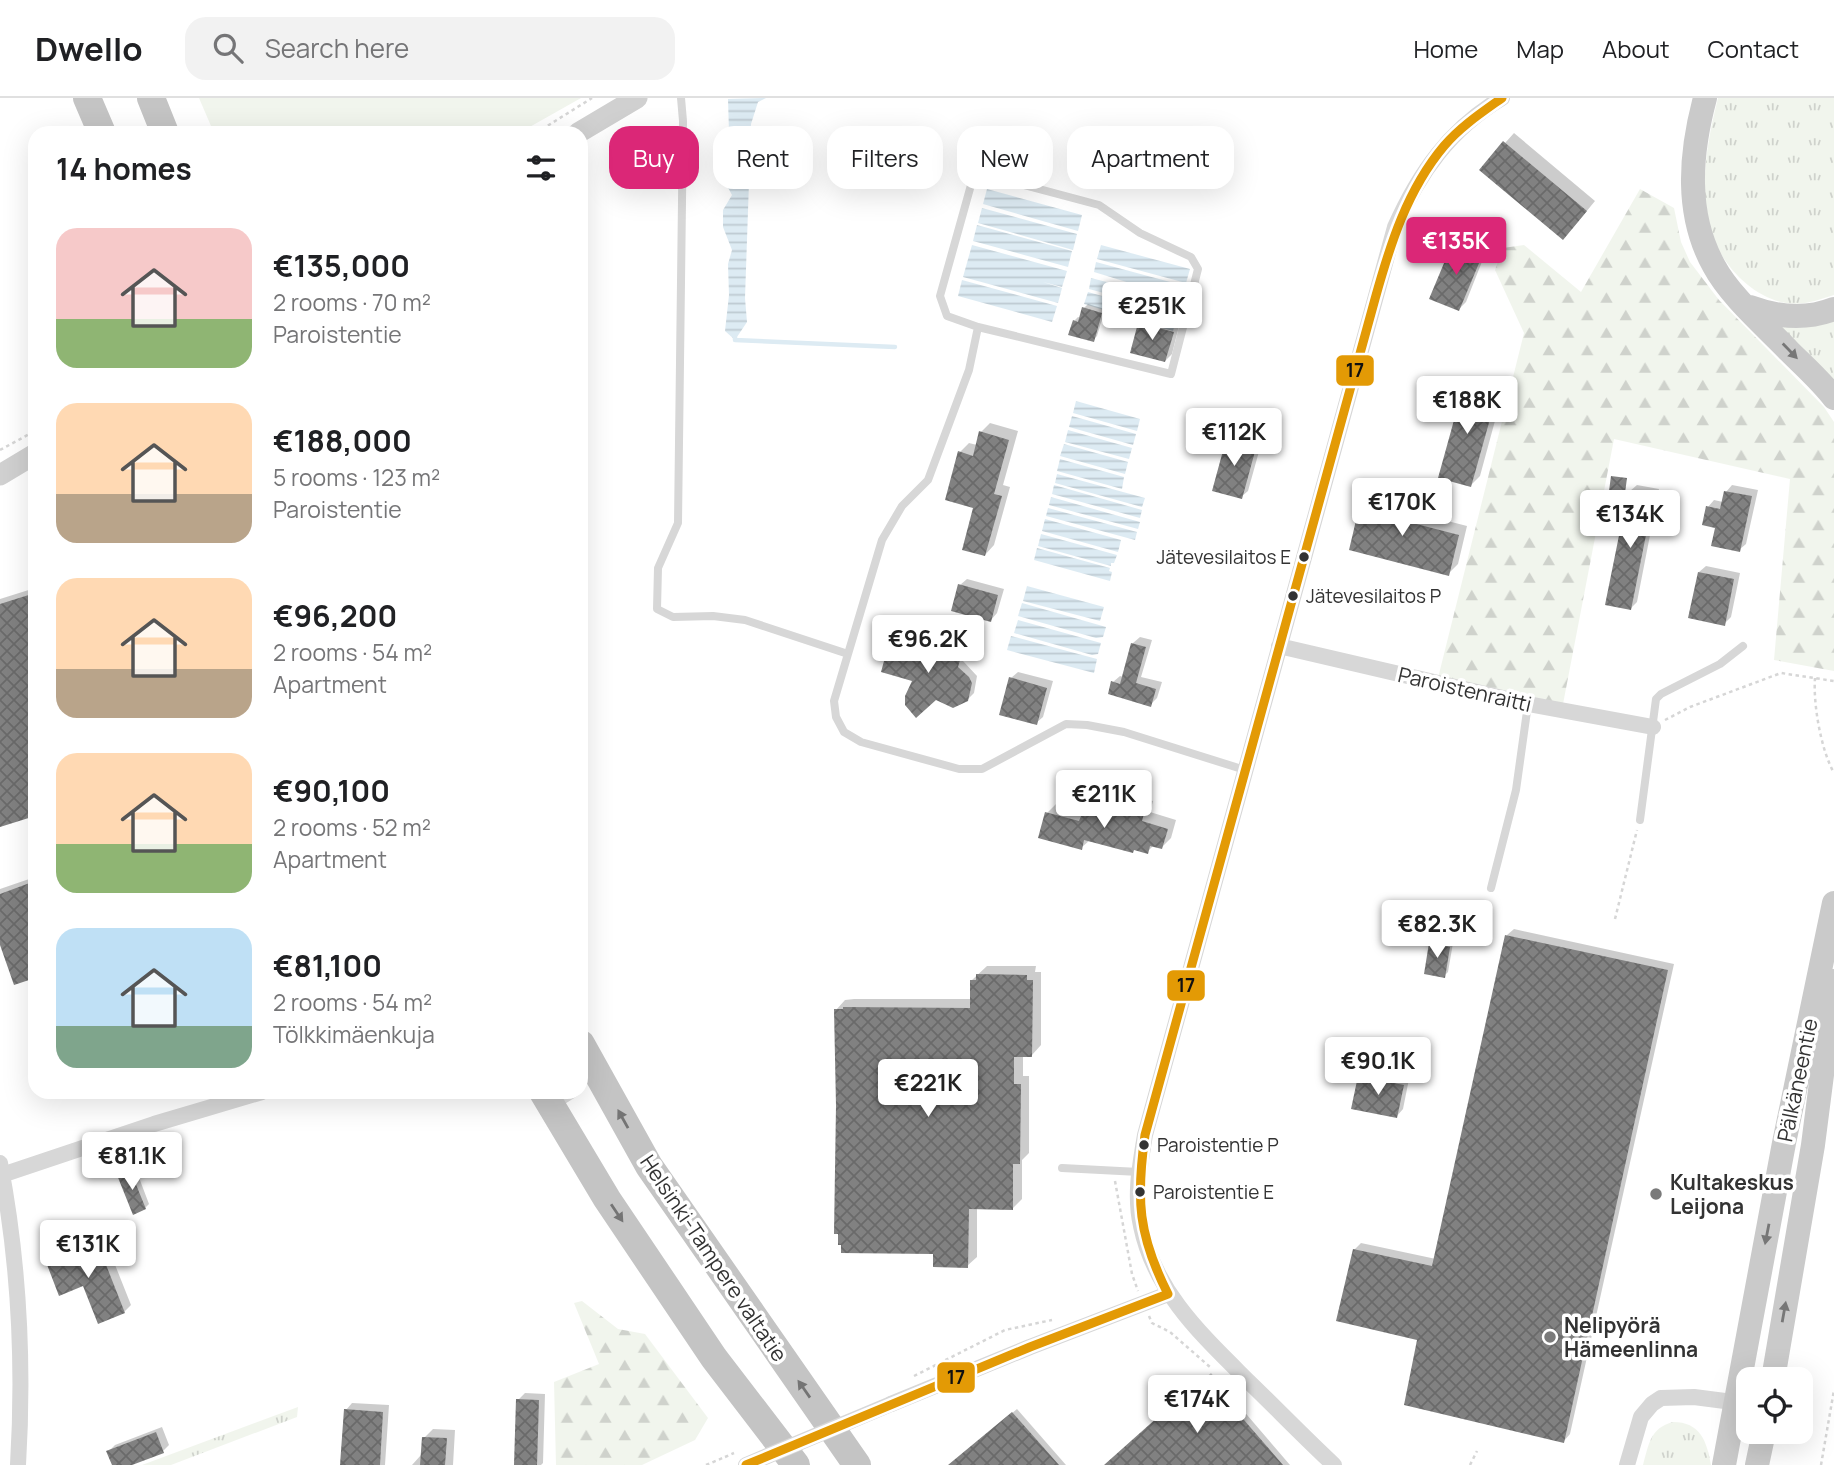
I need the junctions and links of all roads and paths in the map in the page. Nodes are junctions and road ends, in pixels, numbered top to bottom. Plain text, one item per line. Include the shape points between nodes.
1 (87, 98) edge
2 (151, 98) edge
3 (592, 98) edge
4 (636, 98) edge
5 (681, 98) edge
6 (1502, 98) edge
7 (1705, 98) edge
8 (99, 126) edge
9 (162, 126) edge
10 (547, 126) edge
11 (588, 127) edge
12 (1746, 305) junction
13 (1834, 309) edge
14 (978, 327) junction
15 (1834, 398) edge
16 (28, 435) edge
17 (0, 450) edge
18 (28, 458) edge
19 (0, 475) edge
20 (1279, 646) junction
21 (1744, 646) dead end
22 (848, 654) junction
23 (1815, 677) junction
24 (1834, 681) edge
25 (1528, 704) junction
26 (1653, 727) junction
27 (1245, 770) junction
28 (1834, 773) edge
29 (1640, 820) joint
30 (1491, 888) dead end
31 (1834, 903) edge
32 (1615, 919) dead end
33 (1834, 981) edge
34 (589, 1085) edge
35 (238, 1099) edge
36 (547, 1099) edge
37 (1062, 1168) dead end
38 (1, 1169) edge
39 (1139, 1172) junction
40 (1165, 1288) junction
41 (1130, 1292) dead end
42 (1052, 1320) dead end
43 (1748, 1367) edge
44 (1775, 1367) edge
45 (909, 1378) dead end
46 (1834, 1390) edge
47 (1736, 1402) edge
48 (1736, 1424) edge
49 (1762, 1444) edge
50 (1477, 1451) dead end
51 (724, 1457) dead end
52 (18, 1465) edge
53 (706, 1465) edge
54 (746, 1465) edge
55 (796, 1465) edge
56 (857, 1465) edge
57 (1334, 1465) edge
58 (1471, 1465) edge
59 (1627, 1465) edge
60 (1724, 1465) edge
61 (1758, 1465) edge
62 (1821, 1465) edge

1 - 8 highway
2 - 9 highway
3 - 10 path
4 - 11 main road
5 - 22 lane via 678,523 658,568 657,609 673,617 745,620
6 - 20 street via 1466,123 1438,152 1410,194 1395,228
7 - 12 main road via 1693,163 1693,206 1714,268
12 - 13 main road via 1780,316
12 -> 15 main road
14 - 14 lane via 947,316 940,296 971,185 987,175 1099,205 1140,233 1191,257 1198,269 1171,374
14 - 22 lane via 969,370 928,480 902,506 882,540
16 - 17 path
18 - 19 main road
20 - 25 street, Paroistenraitti
20 - 27 street
21 - 26 lane via 1720,664 1661,694 1656,699
22 - 27 lane via 834,701 836,717 844,732 861,742 959,769 982,769 1066,724 1087,725
23 - 24 path
23 - 26 path via 1782,673 1690,707
23 - 28 path via 1819,720
25 - 26 street, Paroistenraitti
25 - 30 lane via 1516,790
26 - 29 lane
27 - 39 street via 1145,1135
29 - 32 path
31 -> 43 main road, Pälkäneentie via 1784,1143
44 -> 33 main road, Pälkäneentie via 1813,1145
56 -> 34 highway, Helsinki-Tampere valtatie
35 - 38 street
36 -> 55 highway via 607,1199 714,1358
37 - 39 lane
38 - 52 street via 20,1334
39 - 40 street via 1140,1225
40 - 41 path
40 - 54 street, bridge
40 - 57 street via 1205,1338
42 - 45 path via 1005,1330
46 - 62 path
47 - 59 street via 1661,1398 1641,1417
48 - 60 main road, Pälkäneentie
49 - 61 main road
50 - 58 path
51 - 53 path

